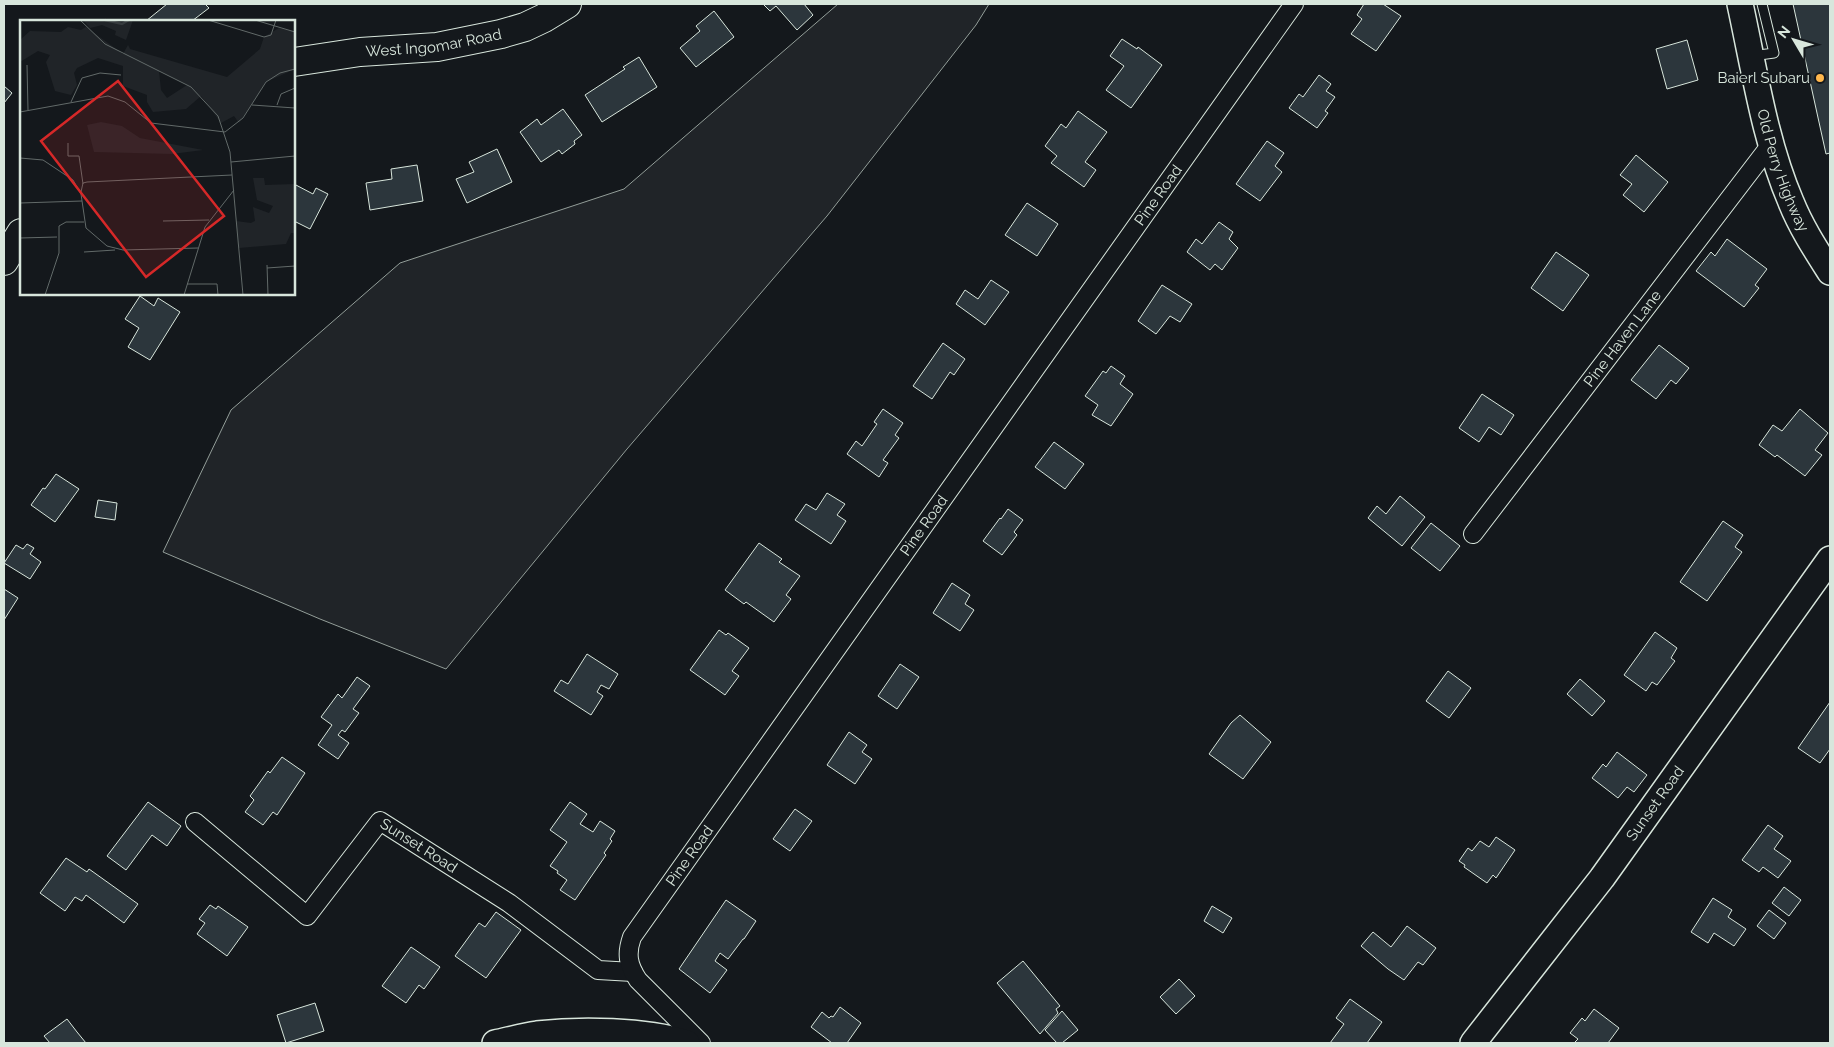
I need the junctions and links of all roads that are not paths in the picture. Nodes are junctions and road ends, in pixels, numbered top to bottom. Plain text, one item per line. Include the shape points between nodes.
1 (567, 4) edge
2 (1294, 4) edge
3 (1740, 4) edge
4 (1762, 4) edge
5 (1751, 56) junction
6 (295, 62) edge
7 (1772, 143) junction
8 (20, 235) edge
9 (4, 261) edge
10 (1830, 272) edge
11 (1473, 534) dead end
12 (1830, 558) edge
13 (195, 822) dead end
14 (633, 972) junction
15 (495, 1043) edge
16 (687, 1043) edge
17 (702, 1043) edge
18 (1473, 1043) edge

1 - 6 main road, West Ingomar Road via 525,27 501,34 437,47 360,52
2 - 14 street, Pine Road via 640,925 628,948
3 - 5 street, Old Perry Highway
4 - 5 lane via 1774,53
5 - 7 street, Old Perry Highway
7 - 10 street, Old Perry Highway via 1791,203
7 - 11 street, Pine Haven Lane
8 - 9 main road
12 - 18 street, Sunset Road via 1606,872
13 - 14 street, Sunset Road via 307,916 380,821 509,903 598,970
14 - 17 street, Pine Road via 647,991
15 - 16 street via 536,1034 579,1032 650,1036

